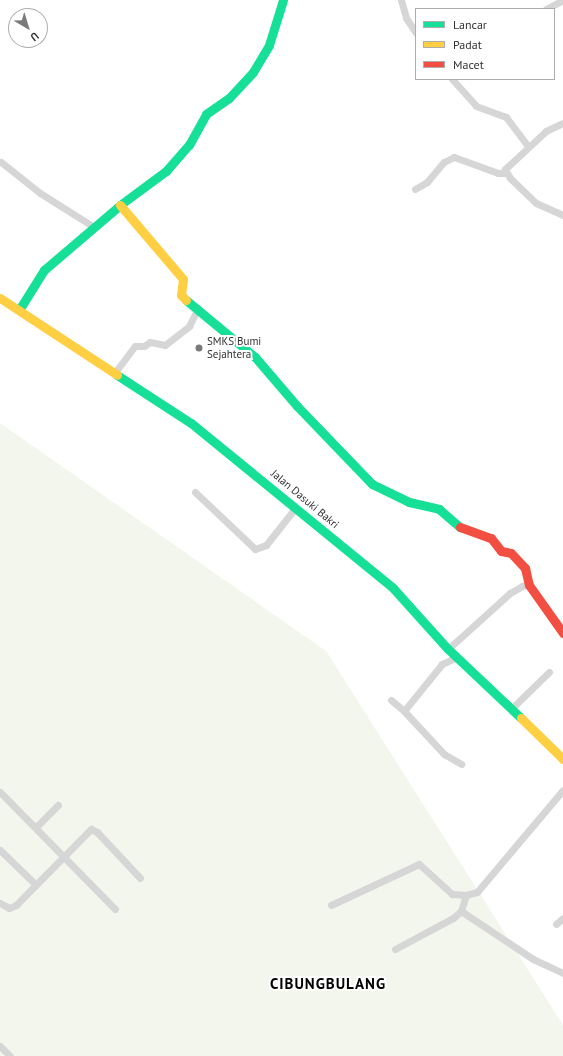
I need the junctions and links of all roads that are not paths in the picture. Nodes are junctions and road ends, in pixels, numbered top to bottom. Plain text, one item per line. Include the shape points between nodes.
1 (283, 0) edge
2 (401, 0) edge
3 (563, 0) edge
4 (548, 8) edge
5 (415, 32) edge
6 (453, 80) edge
7 (563, 123) edge
8 (528, 146) junction
9 (1, 162) dead end
10 (506, 173) junction
11 (415, 189) dead end
12 (120, 206) junction
13 (563, 215) edge
14 (94, 227) junction
15 (0, 298) edge
16 (198, 308) junction
17 (19, 310) junction
18 (116, 371) junction
19 (195, 492) dead end
20 (296, 507) junction
21 (529, 585) junction
22 (563, 633) edge
23 (448, 649) junction
24 (457, 657) junction
25 (549, 672) dead end
26 (391, 700) dead end
27 (511, 709) junction
28 (404, 712) junction
29 (563, 759) edge
30 (461, 764) dead end
31 (563, 790) edge
32 (0, 792) edge
33 (58, 805) dead end
34 (36, 827) junction
35 (0, 850) edge
36 (65, 855) junction
37 (140, 878) dead end
38 (36, 886) junction
39 (466, 896) junction
40 (0, 903) edge
41 (331, 905) dead end
42 (115, 909) dead end
43 (461, 911) junction
44 (563, 918) edge
45 (556, 924) dead end
46 (395, 948) dead end
47 (563, 973) edge
48 (0, 1046) edge
49 (10, 1056) edge

1 - 12 street via 269,45 253,72 229,98 206,114 188,145 172,165
2 - 5 street via 406,18
3 - 4 street
6 - 8 street via 476,106 506,117
7 - 8 street via 551,128
8 - 10 street via 506,166
9 - 14 street via 40,193
10 - 11 street via 498,174 454,157 444,162 426,182
10 - 13 street via 536,202
12 - 14 street
12 - 16 street via 183,279 181,295
14 - 17 street via 44,270
15 - 17 street, Jalan Dasuki Bakri
16 - 18 street via 189,326 165,345 150,342 144,346 135,346
16 - 21 street via 255,357 297,406 372,484 409,502 439,508 457,526 493,539 501,551 511,553 522,563
17 - 18 street, Jalan Dasuki Bakri
18 - 20 street, Jalan Dasuki Bakri via 191,422
19 - 20 street via 255,549 266,545
20 - 23 street, Jalan Dasuki Bakri via 393,588
21 - 22 street
21 - 23 street via 510,593
23 - 24 street, Jalan Dasuki Bakri
24 - 27 street, Jalan Dasuki Bakri
24 - 28 street via 442,664
25 - 27 street
26 - 28 street
27 - 29 street, Jalan Dasuki Bakri
28 - 30 street via 444,754
31 - 39 street via 482,887
32 - 34 street
33 - 34 street
34 - 36 street
35 - 38 street
36 - 37 street via 88,830 94,830
36 - 38 street
36 - 42 street
38 - 40 street via 12,908 5,908
39 - 41 street via 448,892 419,864
39 - 43 street
43 - 46 street via 445,924
43 - 47 street via 533,959
44 - 45 street
48 - 49 street

